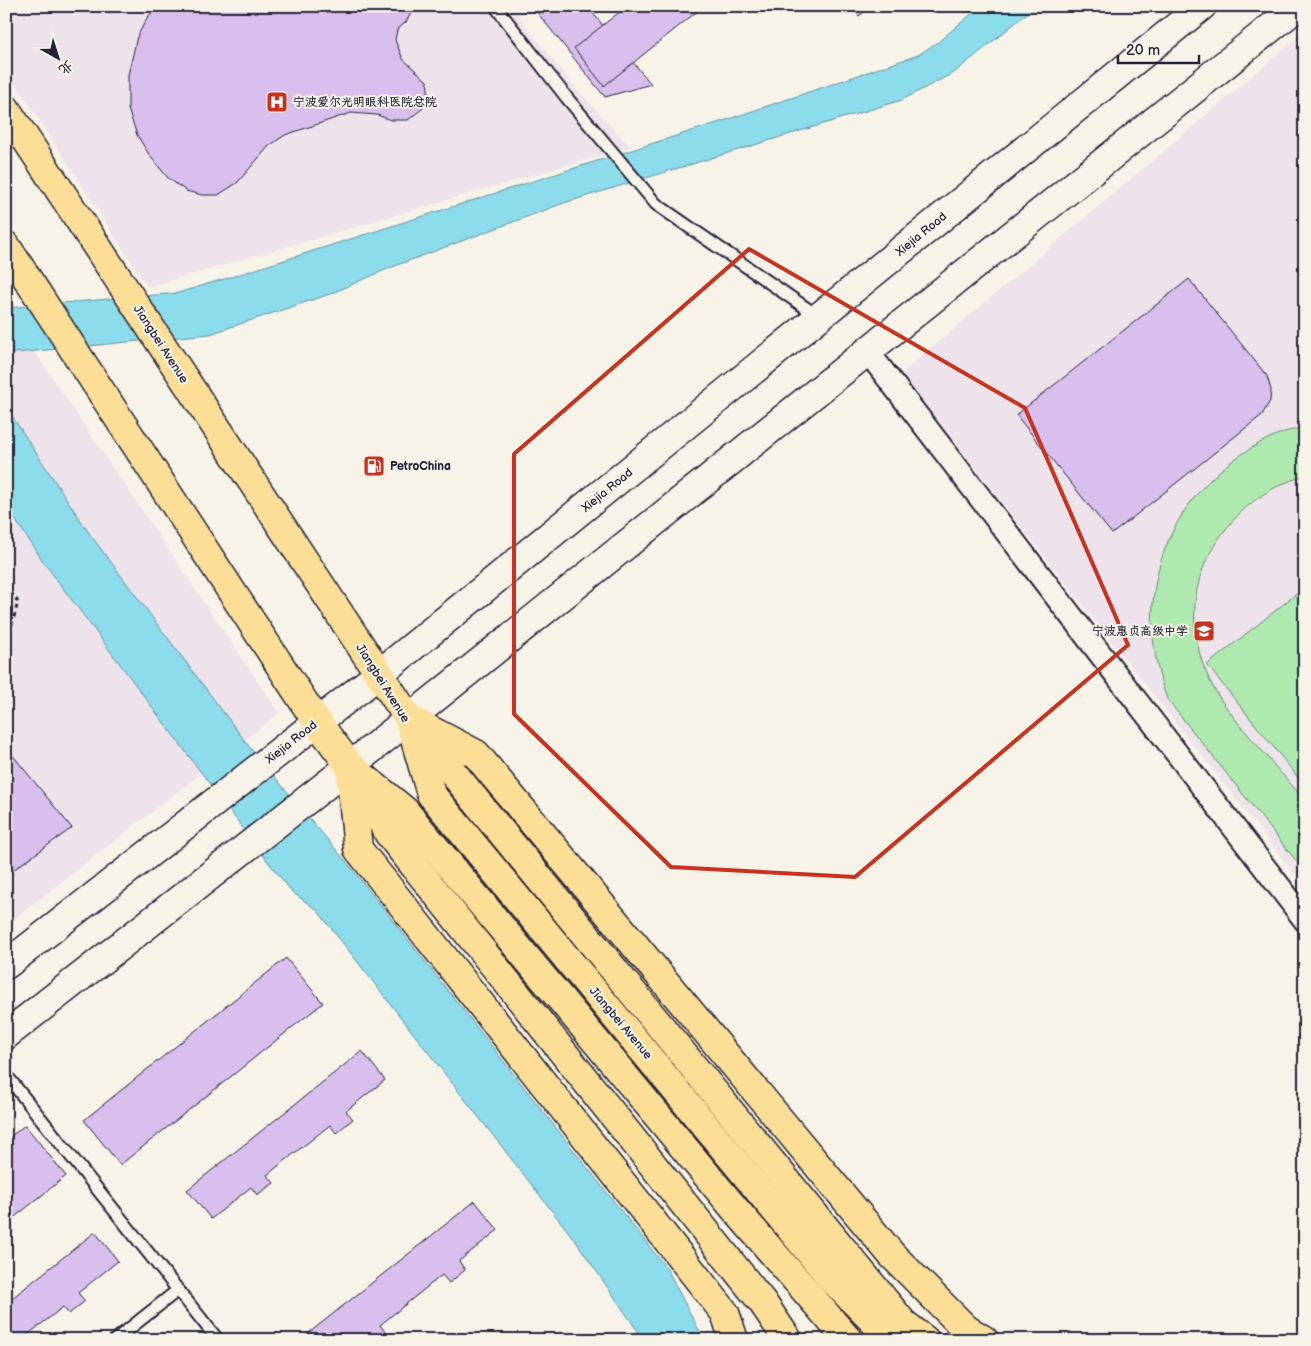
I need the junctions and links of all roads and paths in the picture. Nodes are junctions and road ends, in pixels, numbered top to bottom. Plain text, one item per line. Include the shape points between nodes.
1 (495, 6) edge
2 (1202, 6) edge
3 (1298, 6) edge
4 (6, 109) edge
5 (6, 246) edge
6 (819, 317) junction
7 (868, 352) junction
8 (6, 586) edge
9 (6, 647) edge
10 (379, 674) junction
11 (409, 719) junction
12 (316, 723) junction
13 (350, 767) junction
14 (1305, 920) edge
15 (6, 965) edge
16 (6, 1035) edge
17 (6, 1074) edge
18 (178, 1290) junction
19 (897, 1332) edge
20 (115, 1340) edge
21 (218, 1340) edge
22 (734, 1340) edge
23 (788, 1340) edge
24 (848, 1340) edge
25 (925, 1340) edge
26 (984, 1340) edge

1 - 6 lane via 656,204
2 - 6 main road, Xiejia Road
3 - 7 main road
4 - 10 main road, Jiangbei Avenue
5 - 12 main road
6 - 10 main road, Xiejia Road
7 - 11 main road
7 - 14 street
8 - 9 path via 18,602
10 - 11 main road, Jiangbei Avenue
10 - 12 main road, Xiejia Road
11 - 13 main road
11 - 19 main road, Jiangbei Avenue
11 - 26 main road via 476,754 892,1255 966,1329
12 - 13 main road
12 - 15 main road, Xiejia Road
13 - 16 main road
13 - 22 main road via 358,849 725,1313
13 - 23 main road via 389,834 764,1304
13 - 24 main road via 404,810 734,1208
17 - 18 lane
18 - 20 lane
18 - 21 lane
19 - 25 main road, Jiangbei Avenue

